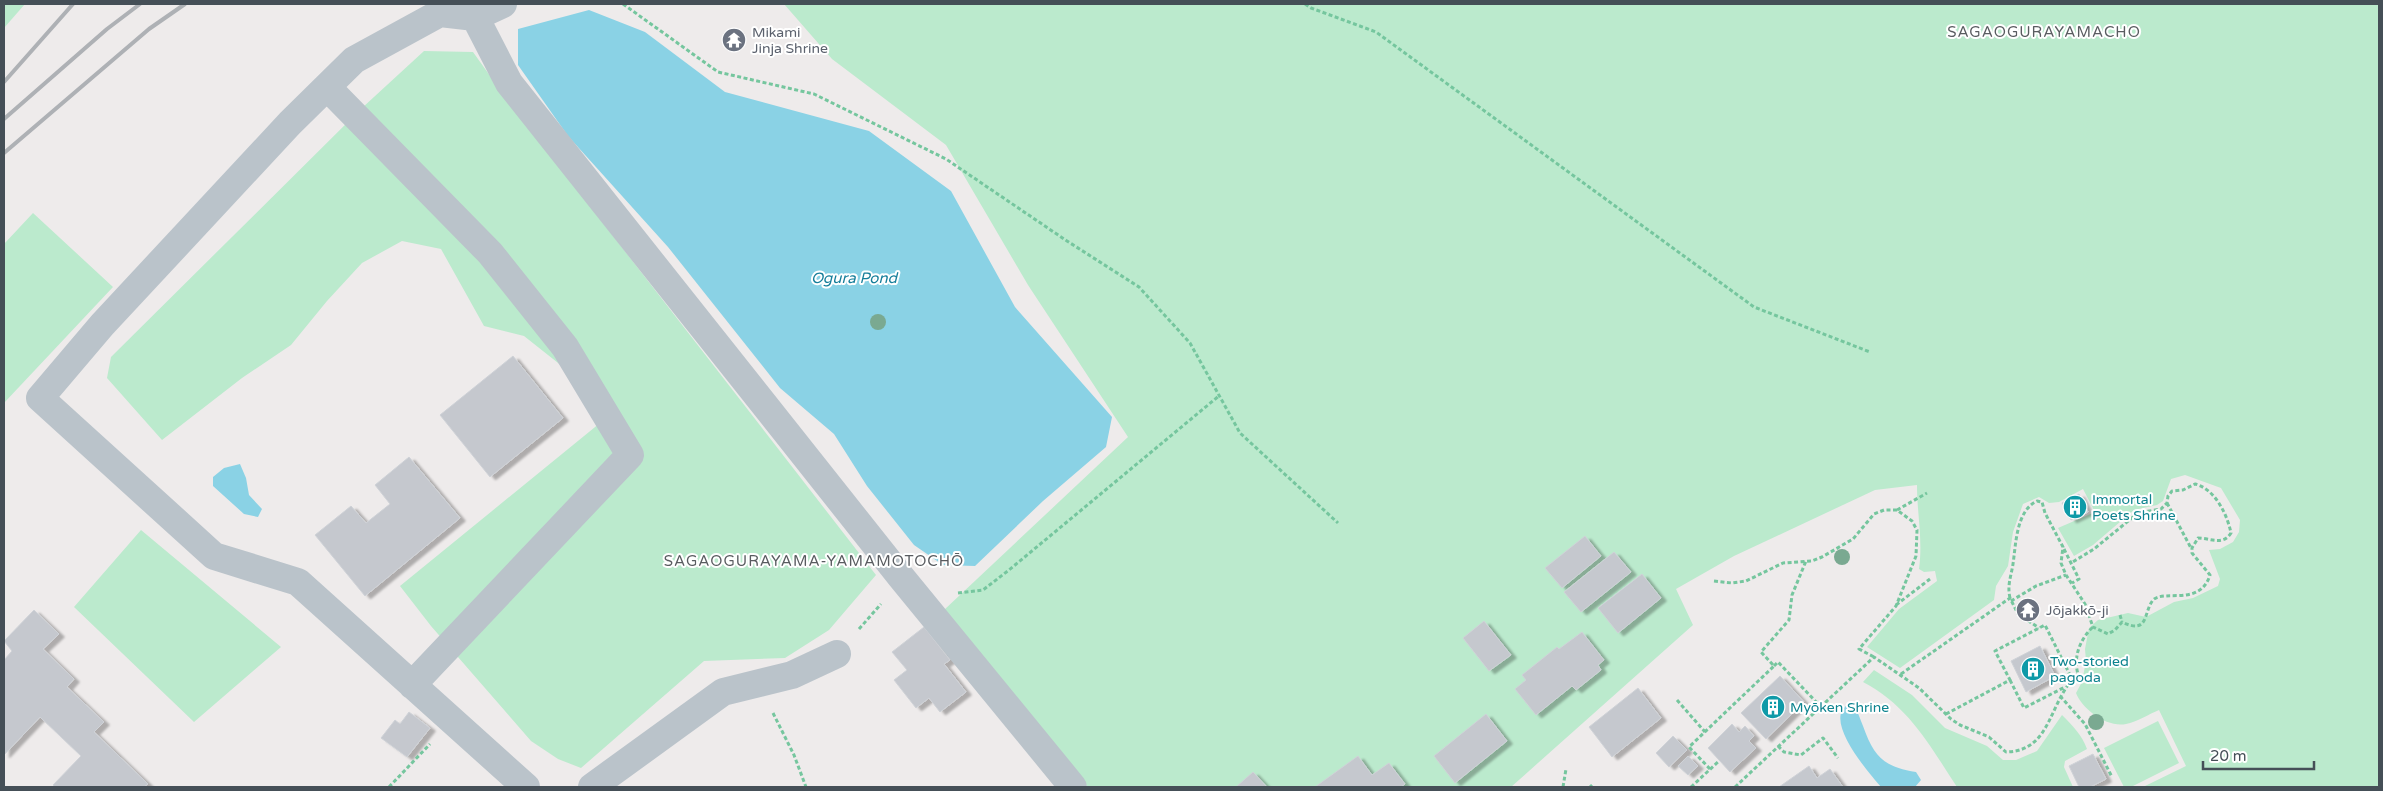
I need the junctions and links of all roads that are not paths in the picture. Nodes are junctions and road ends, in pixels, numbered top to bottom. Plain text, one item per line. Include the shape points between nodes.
1 (504, 4) edge
2 (474, 17) junction
3 (327, 86) junction
4 (837, 654) road end
5 (412, 685) junction
6 (526, 787) edge
7 (592, 787) edge
8 (1073, 787) edge

1 - 2 street
2 - 3 street via 440,13 354,60
2 - 8 street via 509,83 911,590
3 - 5 street via 490,253 565,347 630,456
3 - 5 street via 102,325 40,398 214,556 298,582
4 - 7 street via 792,675 723,692
5 - 6 street

